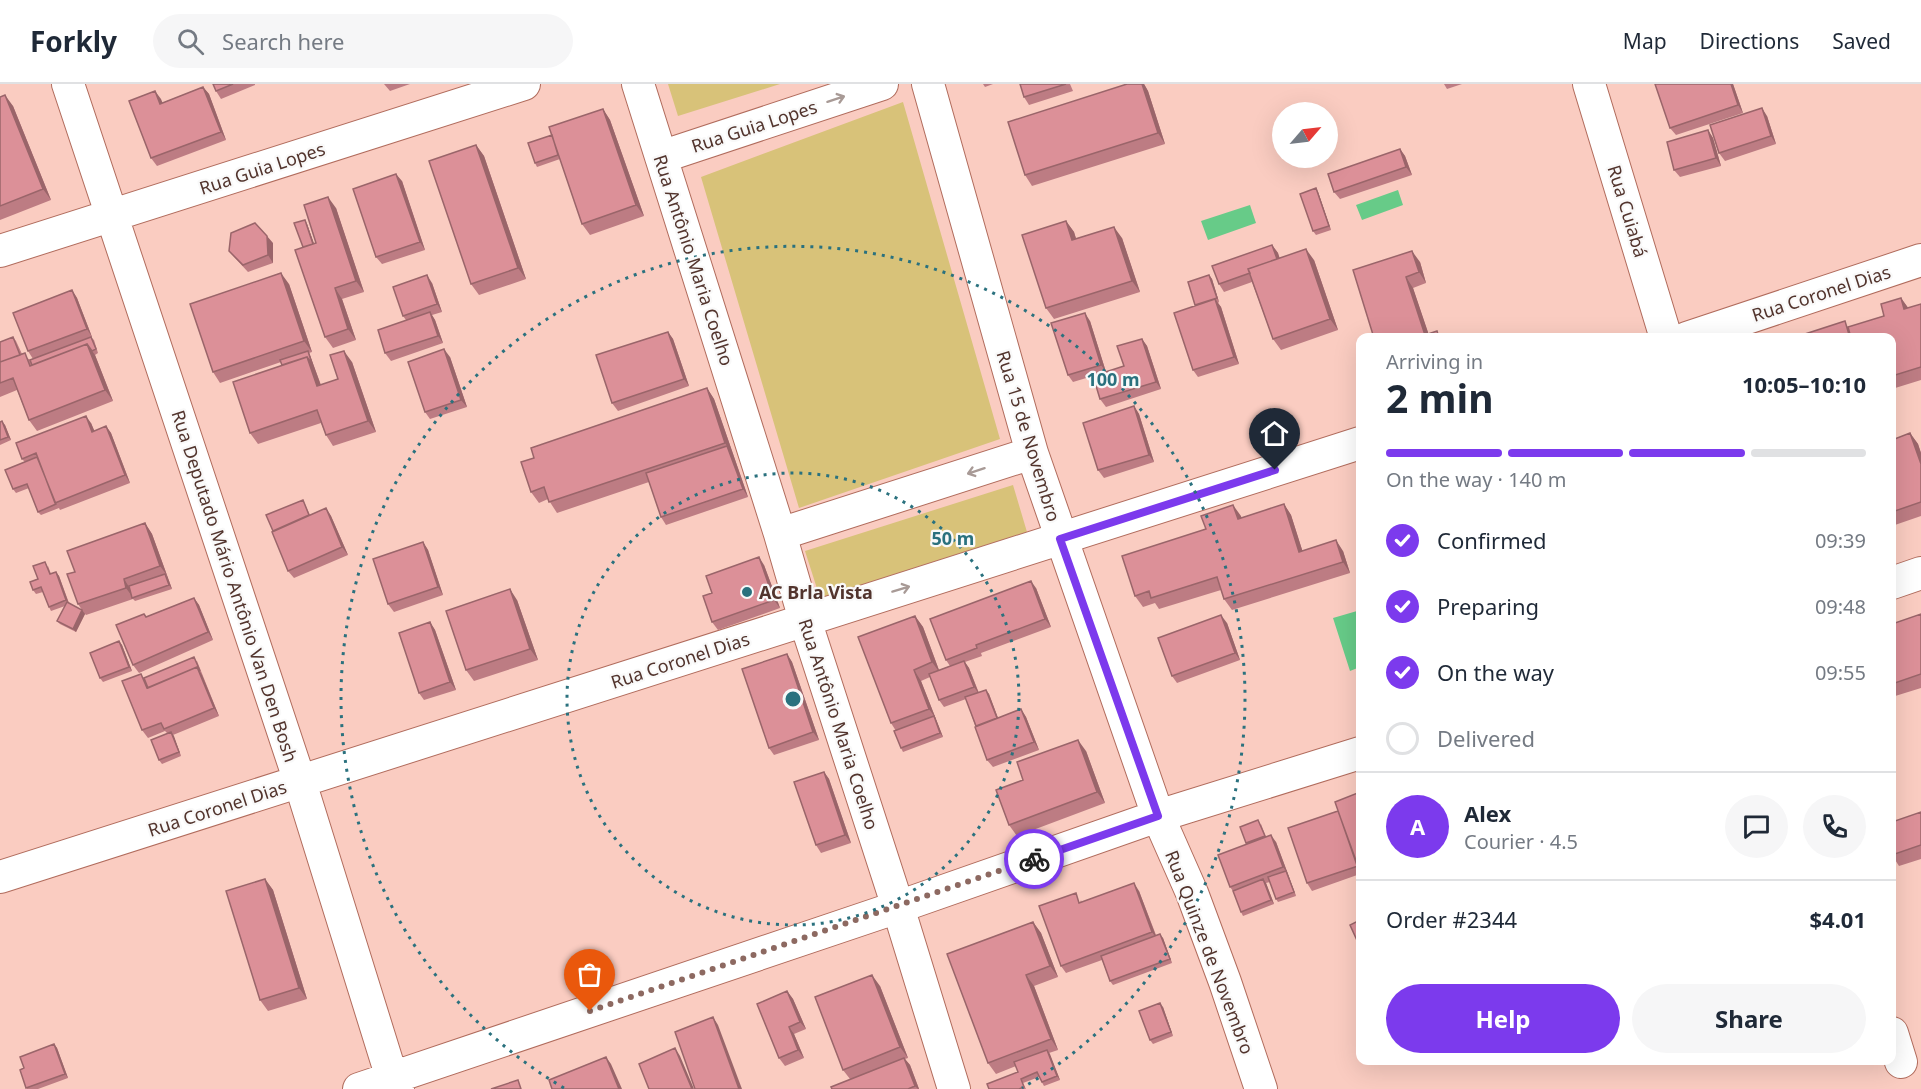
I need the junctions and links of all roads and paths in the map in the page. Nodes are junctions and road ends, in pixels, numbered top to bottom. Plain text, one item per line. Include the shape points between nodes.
1 (68, 84) edge
2 (524, 84) edge
3 (638, 84) edge
4 (882, 84) edge
5 (928, 84) edge
6 (1589, 84) edge
7 (661, 157) junction
8 (112, 216) junction
9 (0, 251) edge
10 (1921, 260) edge
11 (1664, 333) edge
12 (1702, 333) edge
13 (1356, 444) edge
14 (1032, 453) junction
15 (780, 534) junction
16 (1060, 539) junction
17 (1921, 573) edge
18 (1896, 582) edge
19 (805, 620) junction
20 (1356, 754) edge
21 (300, 782) junction
22 (1158, 816) junction
23 (0, 877) edge
24 (898, 907) junction
25 (395, 1083) edge
26 (359, 1089) edge
27 (954, 1089) edge
28 (1261, 1089) edge

1 - 8 street, Rua Deputado Mário Antônio Van Den Bosh
2 - 8 street, Rua Guia Lopes
3 - 7 street, Rua Antônio Maria Coelho
7 -> 4 street, Rua Guia Lopes
5 - 14 street, Rua 15 de Novembro
6 - 11 street, Rua Cuiabá
7 - 15 street, Rua Antônio Maria Coelho
8 - 9 street, Rua Guia Lopes
8 - 21 street, Rua Deputado Mário Antônio Van Den Bosh
10 - 12 street, Rua Coronel Dias
13 - 16 street, Rua Coronel Dias
14 -> 15 street
14 - 16 street, Rua 15 de Novembro
15 - 19 street, Rua Antônio Maria Coelho
19 -> 16 street, Rua Coronel Dias
16 - 22 street, Rua 15 de Novembro
17 - 18 street
19 - 21 street, Rua Coronel Dias
19 - 24 street, Rua Antônio Maria Coelho
20 - 22 street
21 - 23 street, Rua Coronel Dias
21 - 25 street, Rua Deputado Mário Antônio Van Den Bosh
22 - 24 street
22 - 28 street, Rua Quinze de Novembro via 1192,893
24 - 25 street
24 - 27 street, Rua Antônio Maria Coelho
25 - 26 street

